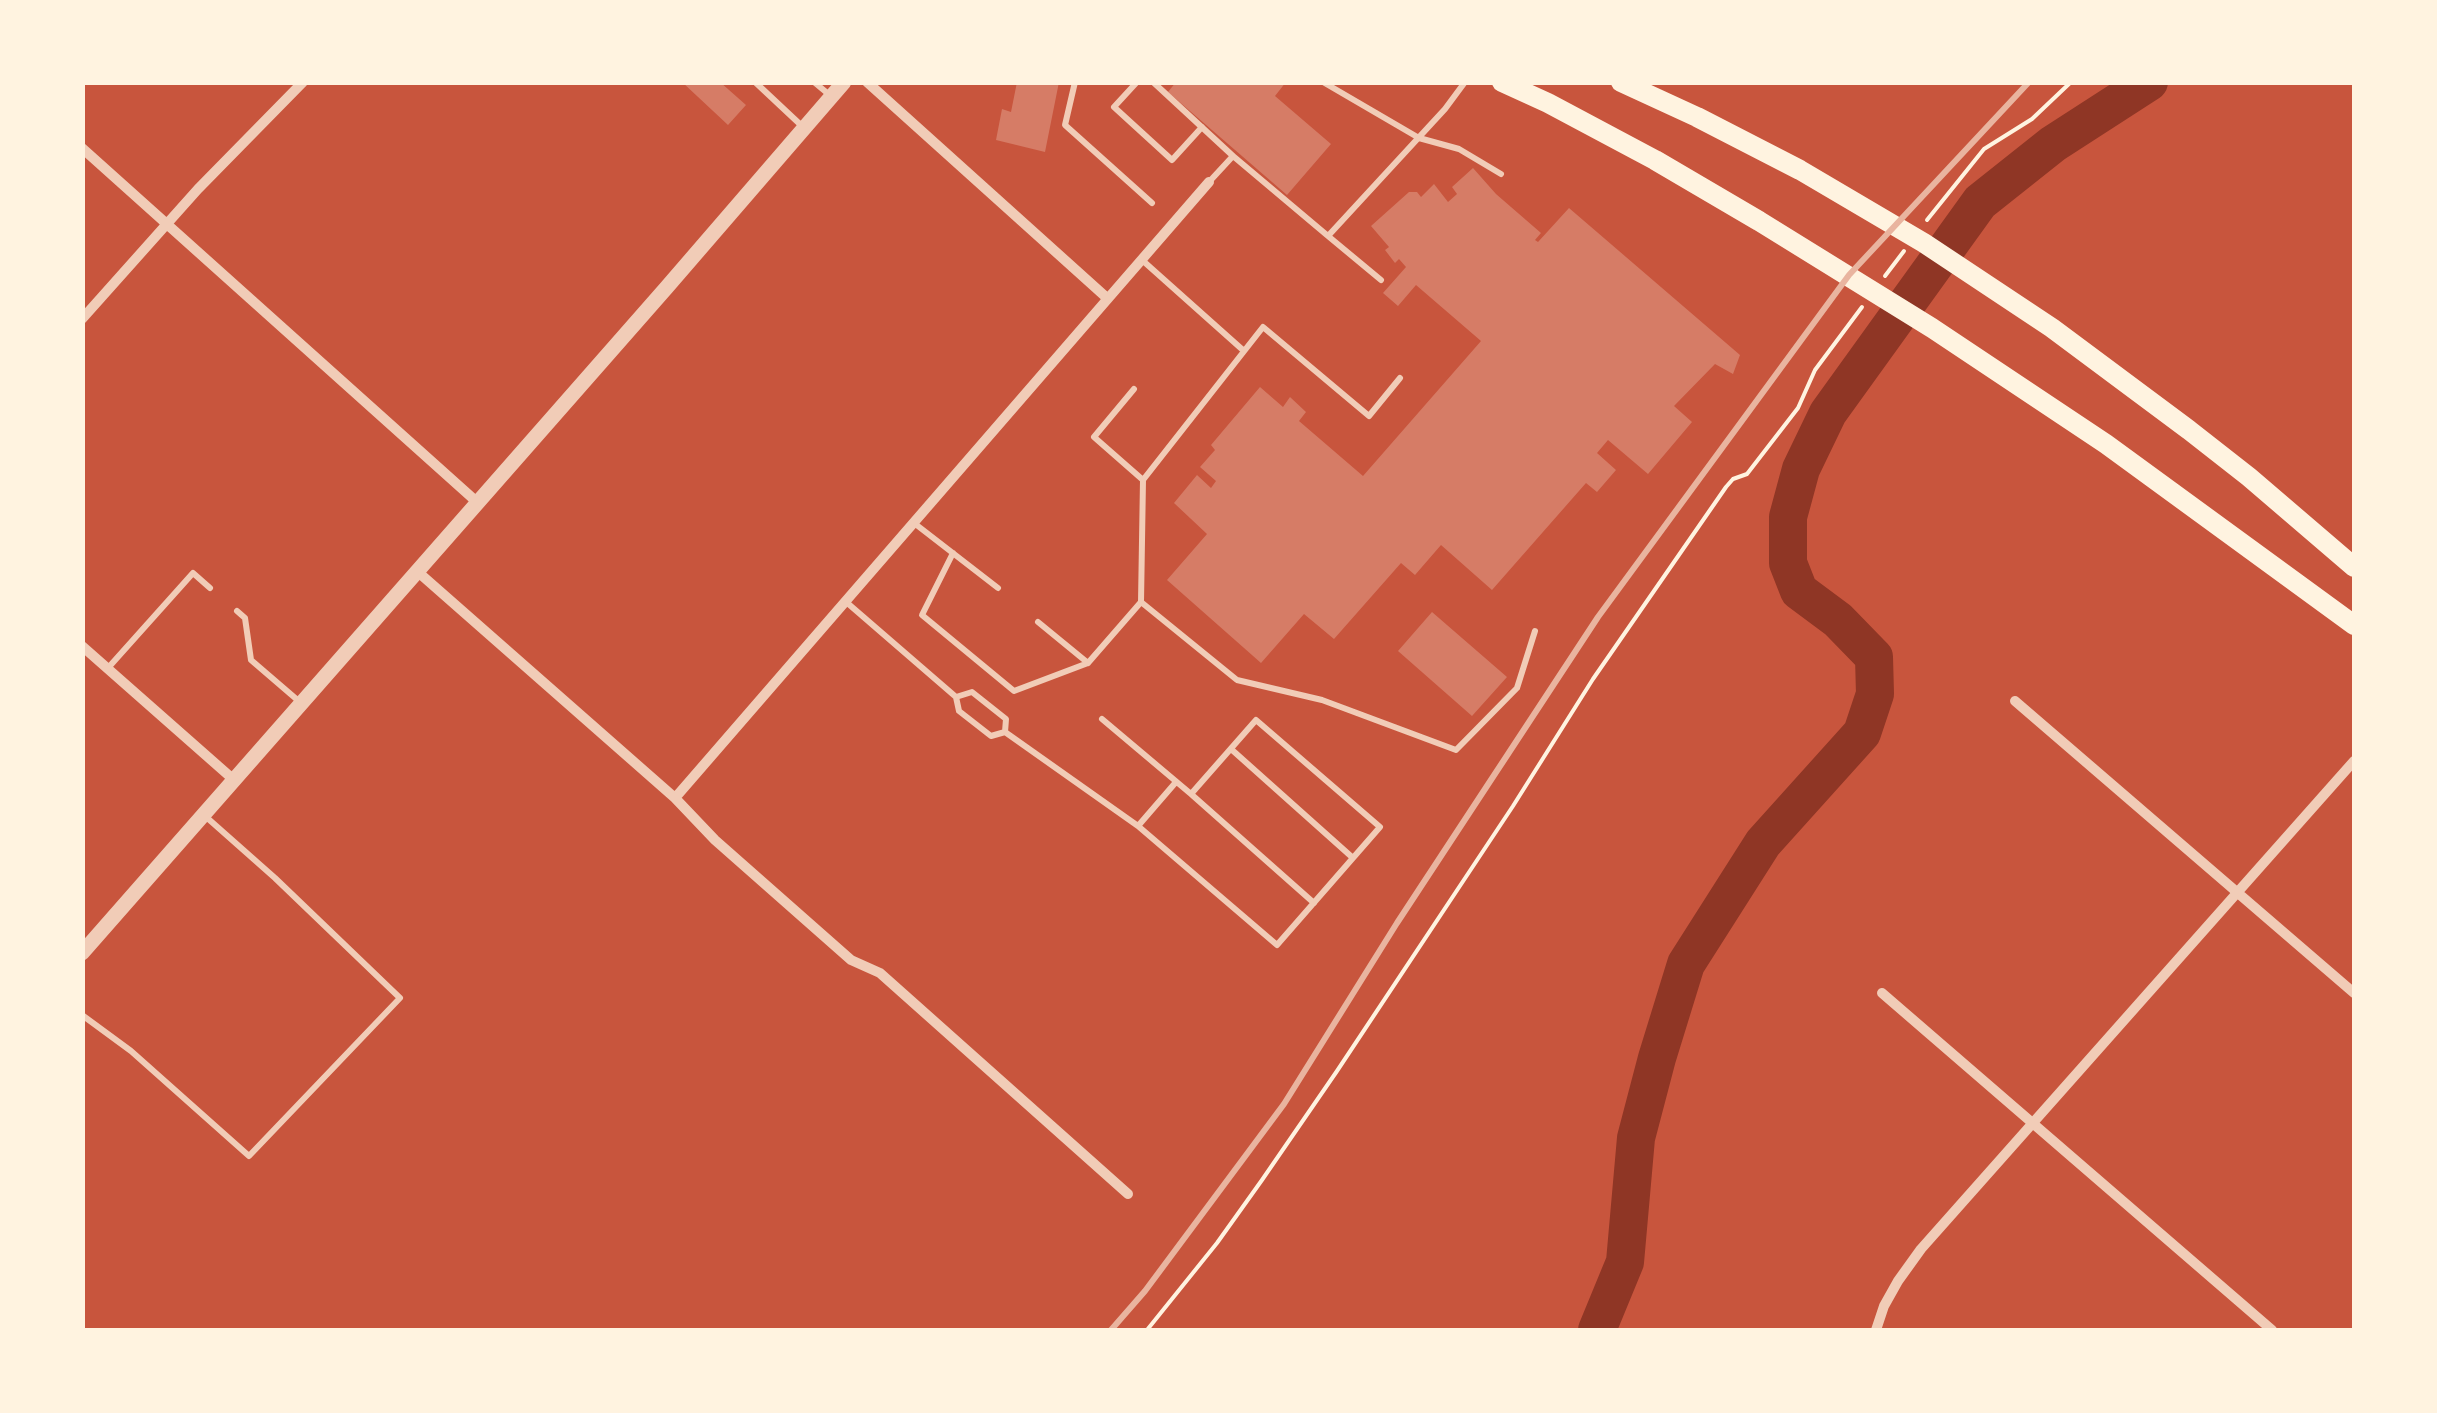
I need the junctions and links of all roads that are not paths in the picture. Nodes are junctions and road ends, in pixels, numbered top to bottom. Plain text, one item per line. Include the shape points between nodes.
1 (304, 82) edge
2 (755, 82) edge
3 (814, 82) edge
4 (844, 82) edge
5 (867, 82) edge
6 (1075, 82) edge
7 (1137, 82) edge
8 (1153, 82) edge
9 (1323, 82) edge
10 (1464, 82) edge
11 (1502, 82) edge
12 (1622, 82) edge
13 (1058, 90) dead end
14 (1071, 93) junction
15 (832, 96) junction
16 (1202, 127) junction
17 (804, 128) junction
18 (1418, 138) junction
19 (82, 148) edge
20 (1233, 156) junction
21 (1502, 174) dead end
22 (1209, 182) joint
23 (1152, 203) dead end
24 (167, 224) junction
25 (1328, 236) junction
26 (1142, 260) junction
27 (1381, 280) dead end
28 (1107, 298) junction
29 (82, 320) edge
30 (1244, 351) junction
31 (1400, 378) dead end
32 (1134, 389) dead end
33 (1143, 480) junction
34 (478, 503) junction
35 (913, 522) junction
36 (953, 553) junction
37 (2354, 567) edge
38 (418, 572) junction
39 (210, 588) dead end
40 (998, 588) dead end
41 (845, 601) junction
42 (1140, 602) junction
43 (237, 610) dead end
44 (1038, 622) dead end
45 (2352, 625) edge
46 (1535, 632) dead end
47 (82, 646) edge
48 (1088, 662) junction
49 (108, 668) junction
50 (956, 698) junction
51 (2016, 701) dead end
52 (302, 704) junction
53 (1102, 718) dead end
54 (1005, 732) junction
55 (1231, 749) junction
56 (2354, 761) edge
57 (234, 780) junction
58 (1176, 782) junction
59 (1192, 794) junction
60 (675, 798) junction
61 (204, 815) junction
62 (1138, 826) junction
63 (1353, 858) junction
64 (2239, 893) junction
65 (1314, 903) junction
66 (82, 953) edge
67 (1882, 993) dead end
68 (2354, 993) edge
69 (82, 1015) edge
70 (2033, 1123) junction
71 (1128, 1194) dead end
72 (1876, 1330) edge
73 (2272, 1330) edge

1 - 24 street
2 - 17 lane
3 - 15 lane
4 - 15 street
5 - 28 street
6 - 14 lane
7 - 16 lane via 1114,107 1172,160
8 - 16 lane
9 - 18 lane
10 - 18 lane
11 - 45 highway via 1655,160 2013,381
12 - 37 highway via 1800,170 2052,328 2226,458
13 - 14 lane
14 - 23 lane via 1065,125
15 - 17 street
16 - 20 lane
17 - 34 street
18 - 21 lane via 1459,149
18 - 25 lane
19 - 24 street
20 - 22 lane
20 - 25 lane
22 - 26 street
24 - 29 street
24 - 34 street
25 - 27 lane
26 - 28 street
26 - 30 lane
28 - 35 street
30 - 31 lane via 1263,328 1369,416
30 - 33 lane
32 - 33 lane via 1094,437
33 - 42 lane
34 - 38 street
35 - 36 lane
35 - 41 street
36 - 40 lane
36 - 48 lane via 922,614 1014,692
38 - 52 street
38 - 60 street
39 - 49 lane via 193,573
41 - 50 lane
41 - 60 street
42 - 46 lane via 1237,680 1322,700 1456,750 1516,688
42 - 48 lane
43 - 52 lane via 251,660
44 - 48 lane
47 - 49 street
49 - 57 street
50 - 54 lane via 959,711 991,736
50 - 54 lane via 972,692 1006,719
51 - 64 street
52 - 57 street
53 - 58 lane
54 - 62 lane
55 - 59 lane
55 - 63 lane
55 - 63 lane via 1256,720 1380,827
56 - 64 street
57 - 61 street
58 - 59 lane
58 - 62 lane
59 - 65 lane
60 - 71 street via 850,960 880,973
61 - 66 street
61 - 69 lane via 400,998 249,1156
62 - 65 lane via 1277,946
63 - 65 lane
64 - 68 street
64 - 70 street
67 - 70 street
70 - 72 street via 1921,1249
70 - 73 street

